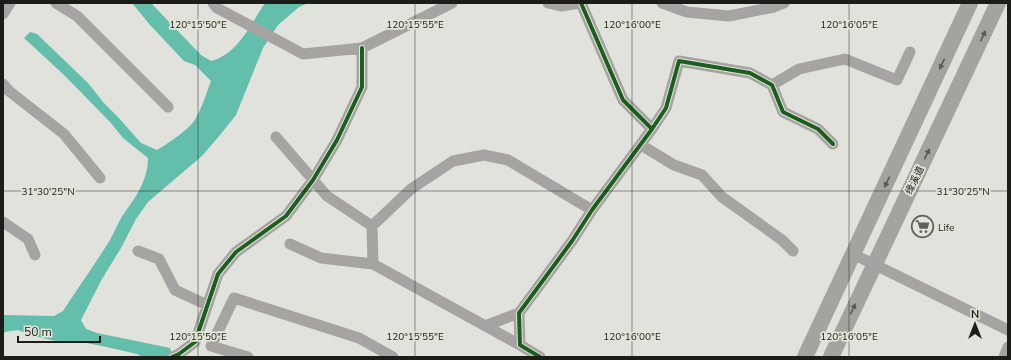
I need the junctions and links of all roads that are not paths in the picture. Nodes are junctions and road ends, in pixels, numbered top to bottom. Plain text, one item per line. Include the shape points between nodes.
1 (10, 3) edge
2 (56, 3) edge
3 (213, 3) edge
4 (452, 3) edge
5 (548, 3) edge
6 (580, 3) edge
7 (662, 3) edge
8 (784, 3) edge
9 (970, 3) edge
10 (998, 3) edge
11 (3, 14) edge
12 (362, 48) junction
13 (910, 52) dead end
14 (3, 84) edge
15 (772, 85) junction
16 (168, 107) dead end
17 (652, 129) junction
18 (276, 138) dead end
19 (833, 144) dead end
20 (641, 145) junction
21 (100, 178) dead end
22 (313, 180) junction
23 (592, 210) junction
24 (3, 222) edge
25 (372, 226) junction
26 (290, 244) dead end
27 (138, 251) dead end
28 (793, 251) dead end
29 (853, 254) junction
30 (34, 255) dead end
31 (373, 264) junction
32 (874, 265) junction
33 (207, 305) junction
34 (519, 314) junction
35 (485, 326) junction
36 (1008, 330) edge
37 (520, 345) junction
38 (1008, 347) edge
39 (209, 352) edge
40 (176, 356) edge
41 (248, 357) edge
42 (393, 357) edge
43 (540, 357) edge
44 (805, 357) edge
45 (831, 357) edge
46 (1004, 357) edge

1 - 11 street
2 - 16 street via 77,16
3 - 12 street via 303,54
4 - 12 street
5 - 6 street via 561,6
6 - 17 street via 623,100
7 - 8 street via 687,12 729,16
9 -> 29 main road
32 -> 10 main road, 缘溪道
12 - 22 street via 362,87 337,140
13 - 15 street via 898,80 845,59 799,70
14 - 21 street via 64,134
15 - 17 street via 750,73 679,61 666,108
15 - 19 street via 783,112 818,129
17 - 20 street
18 - 22 street
20 - 23 street
20 - 28 street via 674,165 702,175 722,197 782,240
22 - 25 street via 327,196
22 - 33 street via 286,216 236,252 218,274
23 - 25 street via 508,160 484,155 453,161 411,189
23 - 34 street
24 - 30 street via 28,239
25 - 31 street
26 - 31 street via 321,258
27 - 33 street via 159,259 175,290
29 - 32 street
29 - 44 main road
31 - 35 street
32 - 36 street
45 -> 32 main road, 缘溪道
33 - 40 street via 195,342
34 - 35 street
34 - 37 street
35 - 37 street
37 - 43 street
38 - 46 street
39 - 41 street
39 - 42 street via 234,298 359,338

